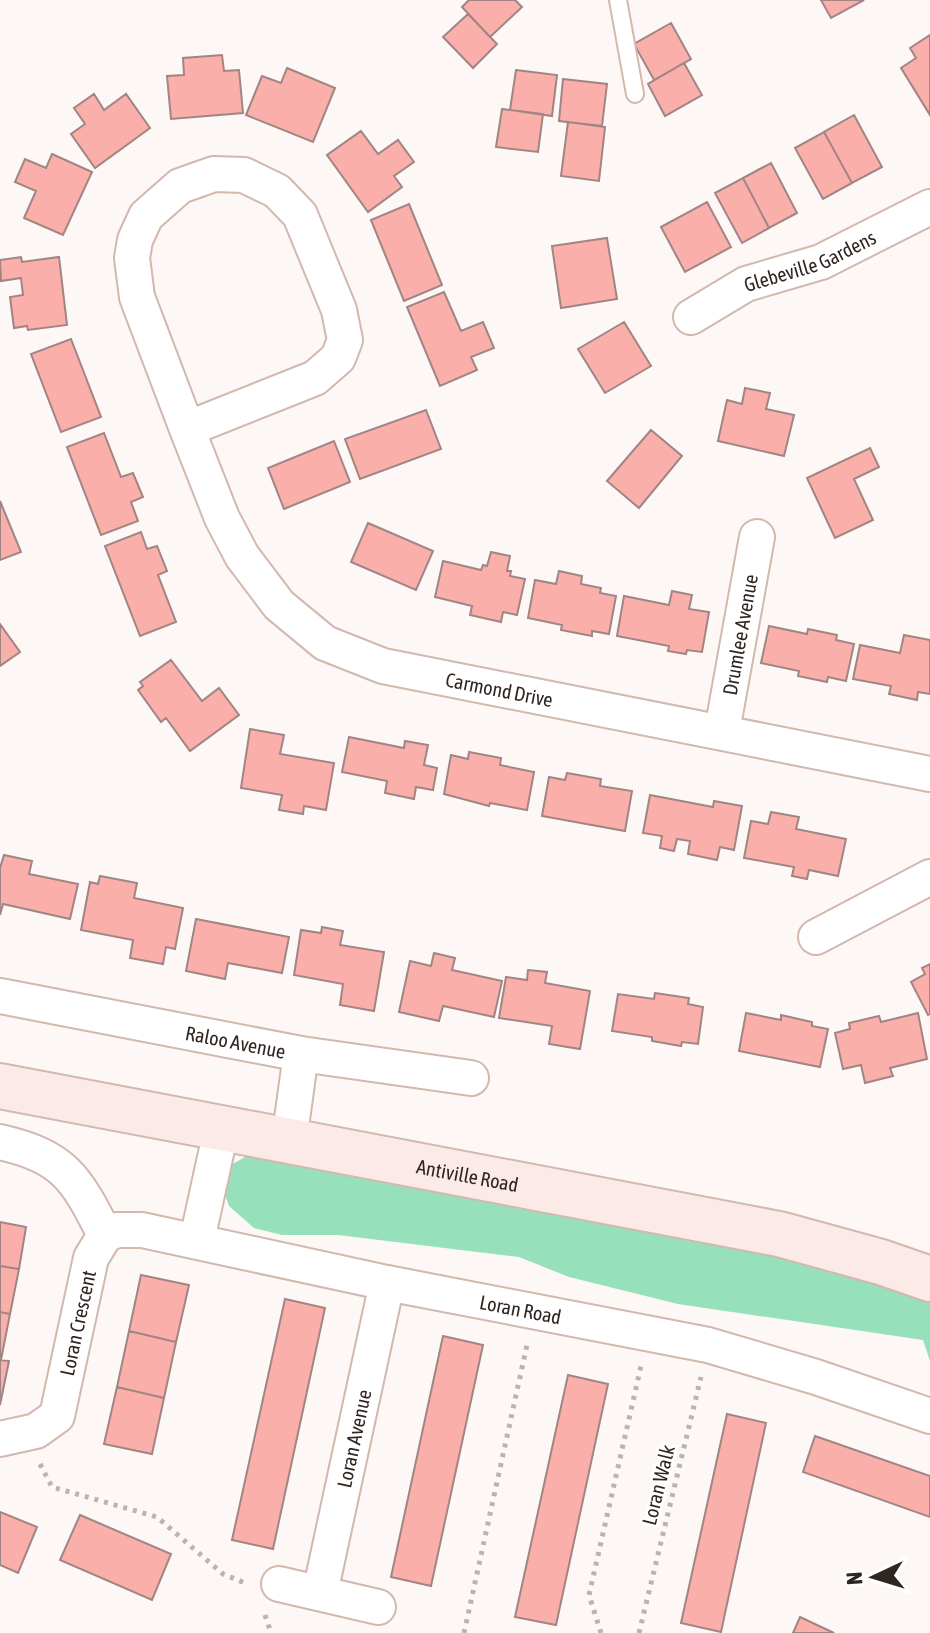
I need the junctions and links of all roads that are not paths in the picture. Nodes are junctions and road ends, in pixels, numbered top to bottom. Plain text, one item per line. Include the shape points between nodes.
1 (618, 0) edge
2 (635, 94) dead end
3 (930, 207) edge
4 (691, 317) dead end
5 (187, 429) junction
6 (757, 537) dead end
7 (722, 731) junction
8 (930, 774) edge
9 (930, 877) edge
10 (816, 937) dead end
11 (0, 996) edge
12 (301, 1054) junction
13 (471, 1078) dead end
14 (0, 1086) edge
15 (222, 1126) junction
16 (289, 1141) junction
17 (0, 1142) edge
18 (105, 1235) junction
19 (197, 1240) junction
20 (930, 1279) edge
21 (387, 1283) junction
22 (930, 1416) edge
23 (12, 1437) edge
24 (267, 1586) road end
25 (320, 1593) junction
26 (378, 1607) dead end

1 - 2 lane
3 - 4 street, Glebeville Gardens via 821,262 746,284
5 - 5 street, Carmond Drive via 137,297 135,240 146,216 180,186 214,174 244,175 277,191 300,215 339,310 345,340 338,358 315,378
5 - 7 street, Carmond Drive via 242,556 279,605 325,643 383,666
6 - 7 street, Drumlee Avenue
7 - 8 street, Carmond Drive
9 - 10 street
11 - 12 street, Raloo Avenue
12 - 13 street, Raloo Avenue
12 - 16 street
14 - 15 street, Antiville Road
15 - 16 street, Antiville Road
15 - 19 street
16 - 20 street, Antiville Road via 779,1234
17 - 18 street via 36,1151 58,1164
18 - 19 street, Loran Road via 133,1229
18 - 23 street, Loran Crescent via 89,1265 59,1412 48,1425
19 - 21 street, Loran Road
21 - 22 street, Loran Road via 708,1345
21 - 25 street, Loran Avenue
24 - 25 street
25 - 26 street

